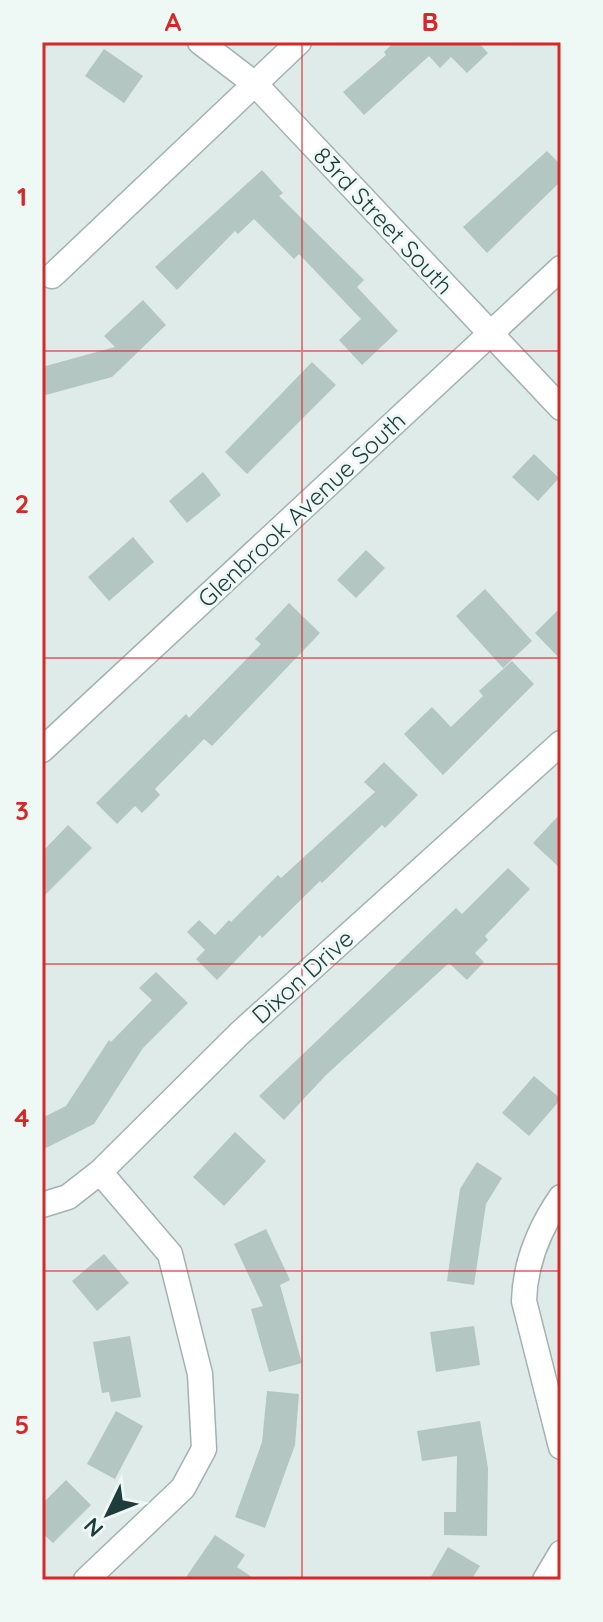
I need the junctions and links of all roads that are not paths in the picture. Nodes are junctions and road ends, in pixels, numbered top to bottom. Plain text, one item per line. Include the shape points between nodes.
1 (200, 42) edge
2 (299, 42) edge
3 (255, 84) junction
4 (561, 268) edge
5 (52, 276) dead end
6 (488, 334) junction
7 (561, 407) edge
8 (561, 743) edge
9 (42, 750) edge
10 (100, 1172) junction
11 (561, 1197) edge
12 (42, 1205) edge
13 (561, 1447) edge
14 (561, 1553) edge
15 (86, 1580) edge
16 (545, 1580) edge

1 - 3 street, 83rd Street South
2 - 3 street
3 - 5 street
3 - 6 street, 83rd Street South
4 - 6 street, Glenbrook Avenue South
6 - 7 street, 83rd Street South
6 - 9 street, Glenbrook Avenue South
8 - 10 street, Dixon Drive via 240,1033
10 - 12 street, Dixon Drive via 68,1197
10 - 15 street via 170,1254 200,1374 204,1449 183,1488
11 - 13 street via 542,1225 525,1278 524,1301
14 - 16 street

